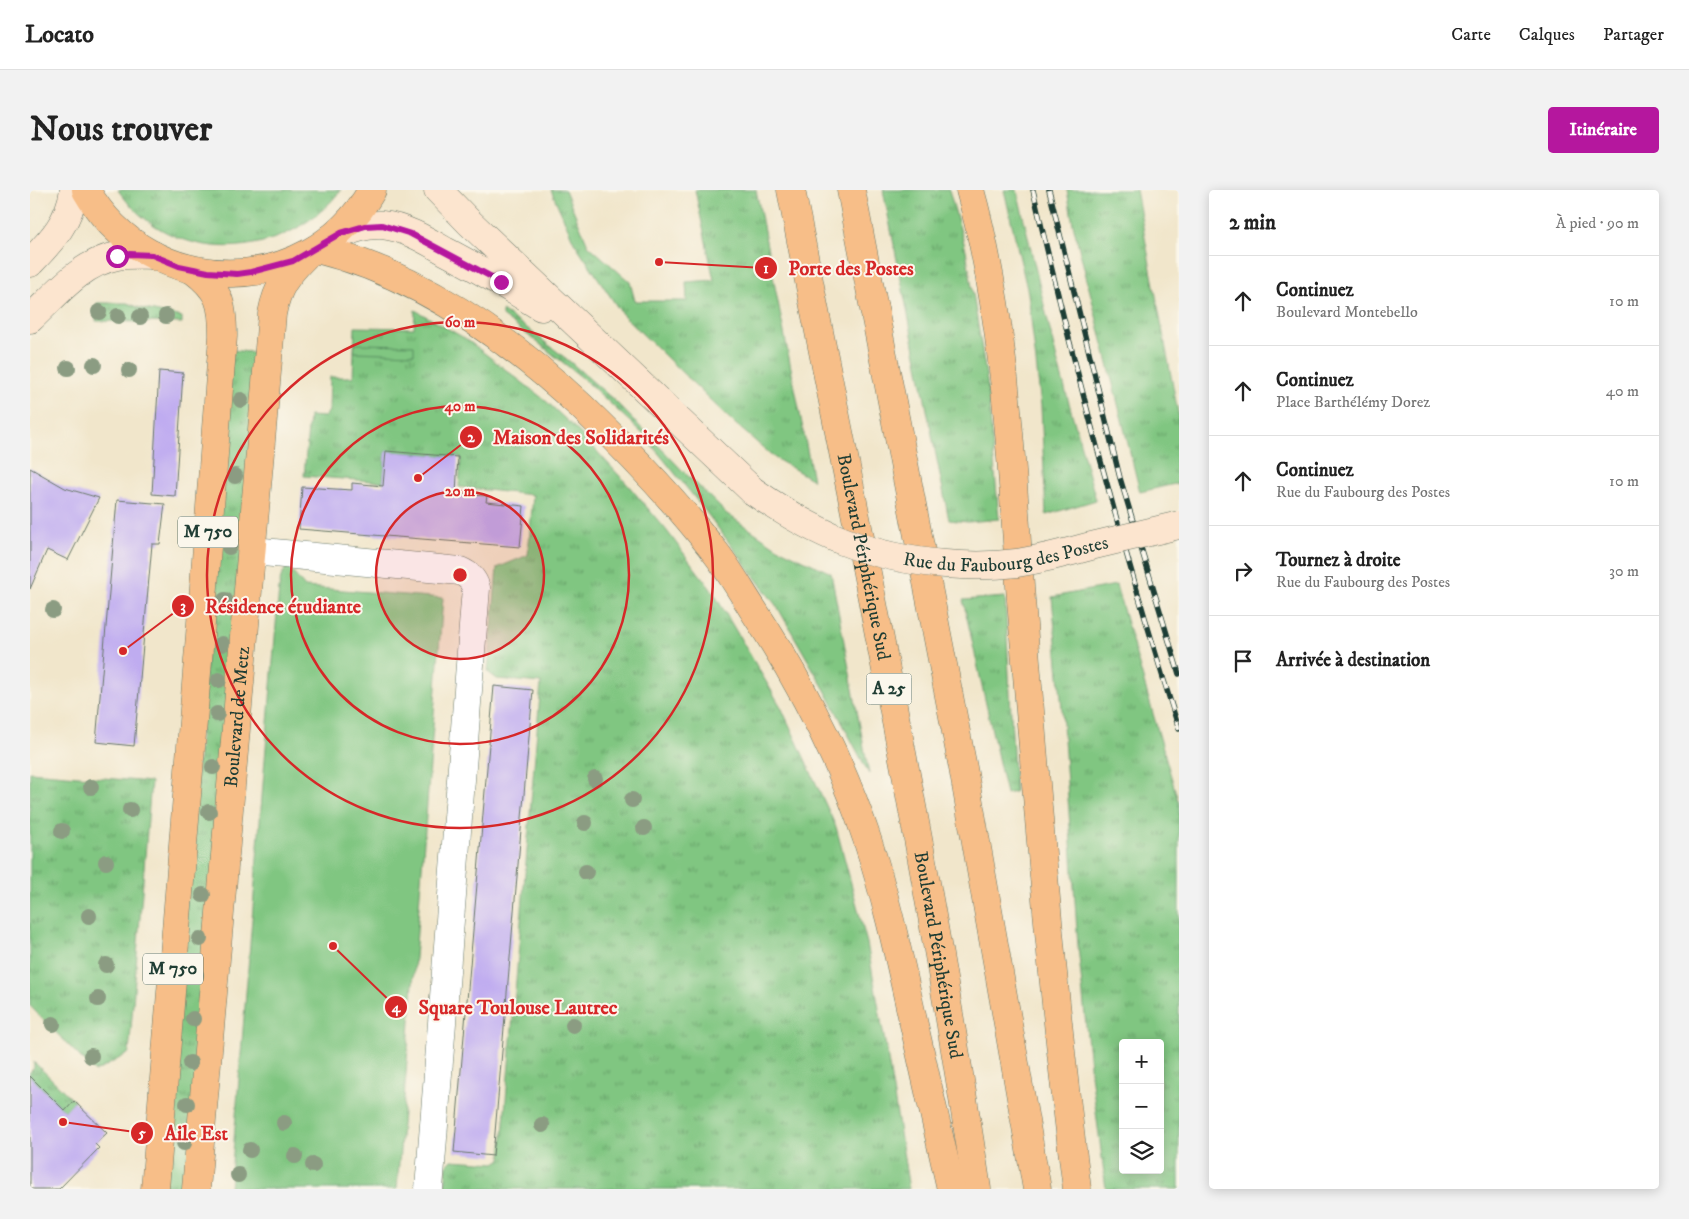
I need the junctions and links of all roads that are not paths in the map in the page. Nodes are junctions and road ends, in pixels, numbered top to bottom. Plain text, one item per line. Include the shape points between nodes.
1 (74, 190) edge
2 (86, 190) edge
3 (372, 190) edge
4 (438, 190) edge
5 (791, 190) edge
6 (851, 190) edge
7 (970, 190) edge
8 (317, 247) junction
9 (152, 255) junction
10 (30, 263) edge
11 (193, 270) junction
12 (30, 319) edge
13 (602, 349) junction
14 (1179, 525) edge
15 (253, 551) junction
16 (155, 1189) edge
17 (196, 1189) edge
18 (428, 1189) edge
19 (951, 1189) edge
20 (977, 1189) edge
21 (1037, 1189) edge
22 (1077, 1189) edge

1 - 10 main road via 57,235
2 - 9 main road via 117,230
3 - 8 main road, Boulevard de Metz via 351,219
4 - 13 main road, Rue du Faubourg des Postes
5 - 20 main road, Boulevard Périphérique Sud / A 25 via 905,767
6 - 21 main road via 963,768
7 - 22 main road via 990,273 1002,370 1047,913
8 - 11 main road via 279,266 251,272 222,274
8 - 13 main road, Rue du Faubourg des Postes via 356,228 374,225 406,232 495,278
8 - 15 main road, Boulevard de Metz / M 750 via 285,278 274,305
8 - 19 main road via 369,264 430,294 528,359 634,459 715,551 806,697 842,774 866,836 894,933
9 - 11 main road
9 - 12 main road via 130,254 92,264 80,271
11 - 16 main road, M 750 via 217,293 221,302 223,336
13 - 14 main road, Rue du Faubourg des Postes, bridge via 753,491 794,517 855,546 884,555 927,562 1016,563
15 - 17 main road, Boulevard de Metz / M 750
15 - 18 street via 460,571 473,580 476,588

